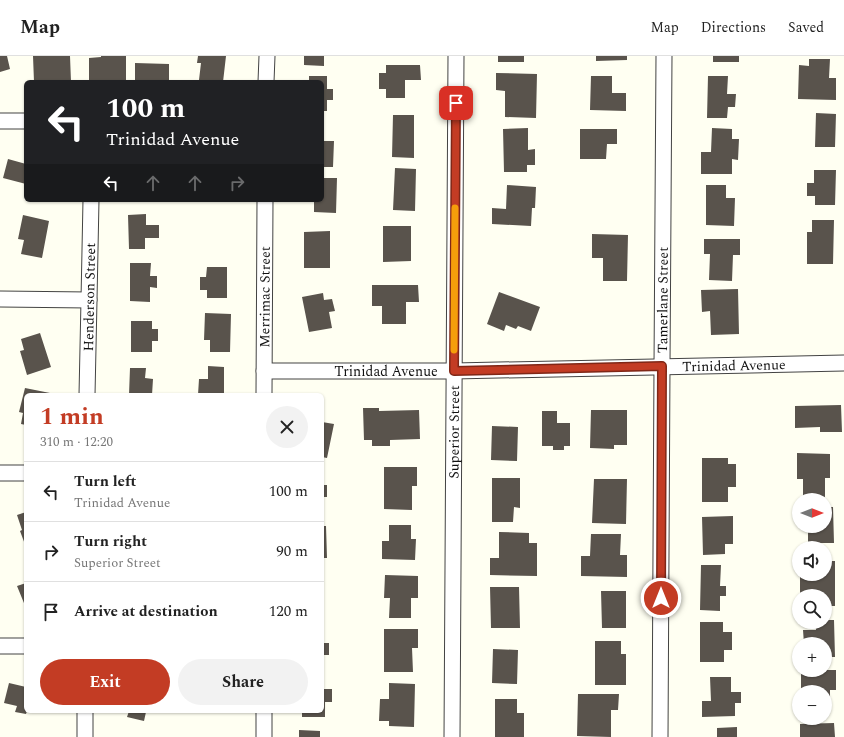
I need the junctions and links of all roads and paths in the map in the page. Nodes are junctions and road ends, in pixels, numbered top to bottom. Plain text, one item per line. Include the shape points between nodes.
1 (267, 56) edge
2 (456, 56) edge
3 (664, 56) edge
4 (266, 80) edge
5 (0, 121) edge
6 (24, 121) edge
7 (91, 202) edge
8 (265, 202) edge
9 (0, 299) edge
10 (89, 300) junction
11 (844, 363) edge
12 (662, 366) junction
13 (264, 371) junction
14 (454, 371) junction
15 (87, 393) edge
16 (264, 393) edge
17 (0, 473) edge
18 (24, 473) edge
19 (0, 646) edge
20 (24, 646) edge
21 (85, 713) edge
22 (264, 713) edge
23 (85, 737) edge
24 (264, 737) edge
25 (452, 737) edge
26 (660, 737) edge

1 - 4 street
2 - 14 street, Superior Street
3 - 12 street, Tamerlane Street
5 - 6 street
7 - 10 street, Henderson Street
8 - 13 street, Merrimac Street
9 - 10 street
10 - 15 street, Henderson Street
11 - 12 street, Trinidad Avenue
12 - 14 street, Trinidad Avenue
12 - 26 street, Tamerlane Street
13 - 14 street, Trinidad Avenue
13 - 16 street, Merrimac Street
14 - 25 street, Superior Street
17 - 18 street
19 - 20 street
21 - 23 street
22 - 24 street

